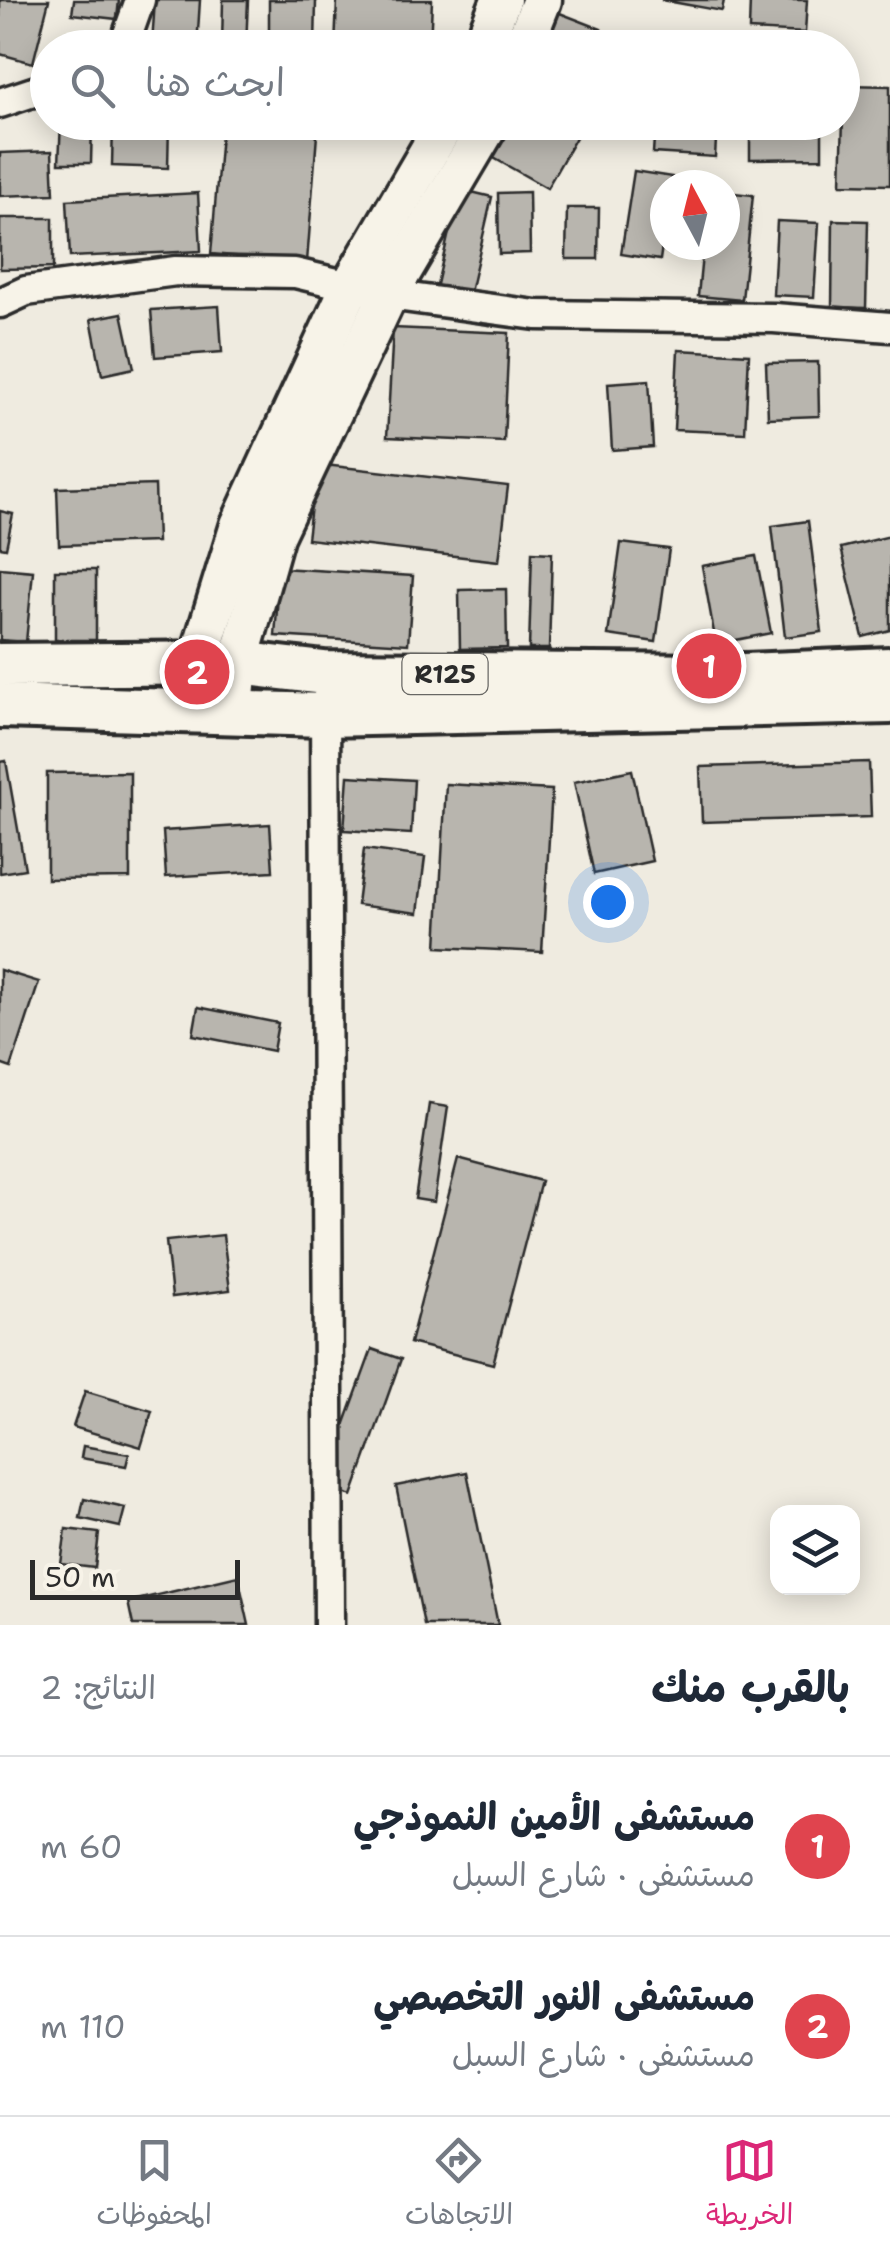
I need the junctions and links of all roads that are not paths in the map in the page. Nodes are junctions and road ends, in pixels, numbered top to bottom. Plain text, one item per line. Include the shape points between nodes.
1 (140, 0) edge
2 (501, 0) edge
3 (542, 0) edge
4 (129, 30) edge
5 (489, 30) edge
6 (530, 30) edge
7 (30, 93) edge
8 (0, 103) edge
9 (436, 140) edge
10 (479, 140) edge
11 (351, 285) junction
12 (388, 295) junction
13 (0, 302) edge
14 (890, 328) edge
15 (218, 664) junction
16 (0, 665) edge
17 (890, 669) edge
18 (324, 694) junction
19 (890, 702) edge
20 (0, 706) edge
21 (192, 709) junction
22 (234, 710) junction
23 (329, 1625) edge

1 - 4 street
2 - 5 main road
3 - 6 main road
7 - 8 street
9 - 11 main road
10 - 12 main road
11 - 12 street
11 - 13 street via 295,274 176,270 26,291
11 - 15 main road via 240,525
12 - 14 street via 536,315 774,318
12 - 15 main road
15 - 16 main road, R125
15 - 18 main road, R125
15 - 21 main road
15 - 22 main road
17 - 18 main road, R125
18 - 19 main road, R125
18 - 22 main road, R125
18 - 23 street
20 - 21 main road, R125
21 - 22 main road, R125

